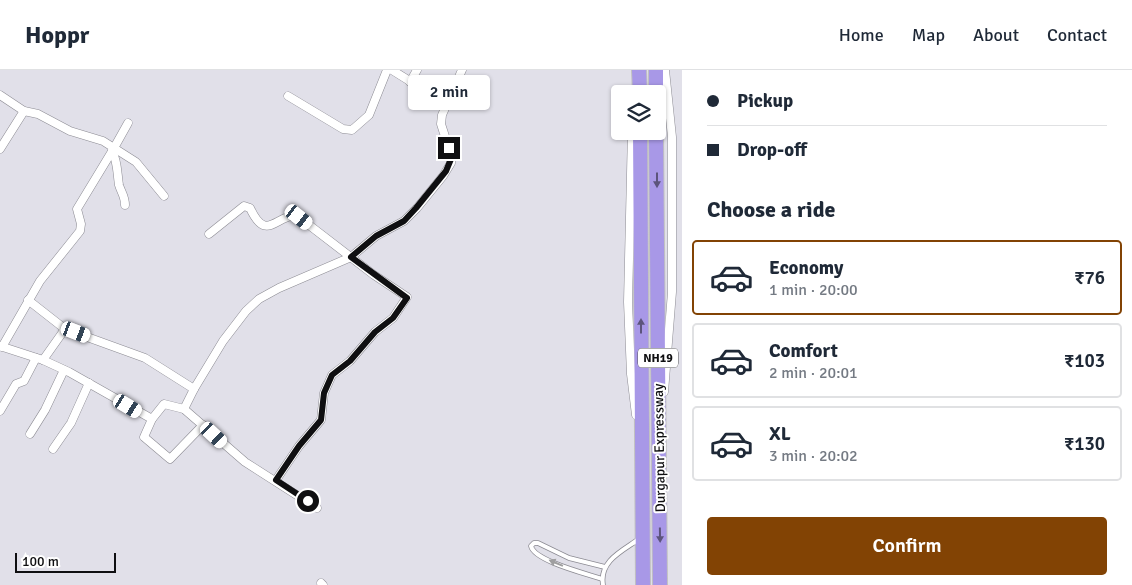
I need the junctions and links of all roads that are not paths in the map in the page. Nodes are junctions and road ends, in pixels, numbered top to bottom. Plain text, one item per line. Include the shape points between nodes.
1 (386, 70) edge
2 (392, 70) edge
3 (418, 70) edge
4 (462, 70) edge
5 (639, 70) edge
6 (656, 70) edge
7 (665, 70) edge
8 (410, 82) junction
9 (637, 85) edge
10 (640, 85) edge
11 (656, 85) edge
12 (0, 95) edge
13 (288, 96) dead end
14 (445, 103) junction
15 (24, 111) junction
16 (128, 123) dead end
17 (632, 140) edge
18 (640, 140) edge
19 (656, 140) edge
20 (0, 149) edge
21 (113, 150) junction
22 (164, 196) dead end
23 (125, 205) dead end
24 (209, 234) dead end
25 (351, 257) junction
26 (28, 300) junction
27 (65, 329) junction
28 (1, 347) edge
29 (40, 359) junction
30 (64, 370) junction
31 (89, 383) junction
32 (194, 389) junction
33 (184, 409) junction
34 (0, 411) edge
35 (152, 419) junction
36 (203, 424) junction
37 (658, 428) junction
38 (30, 434) dead end
39 (52, 449) dead end
40 (642, 449) junction
41 (276, 480) junction
42 (317, 508) dead end
43 (642, 536) junction
44 (573, 559) junction
45 (605, 568) junction
46 (570, 569) junction
47 (602, 579) junction
48 (603, 585) edge
49 (643, 585) edge
50 (660, 585) edge

1 - 13 street via 369,115 352,130 344,129
2 - 8 street
3 - 8 street
4 - 14 street
5 - 9 street
5 - 10 highway
6 - 11 highway
7 - 37 street via 672,137 672,292 667,370
8 - 14 street
12 - 15 street
14 - 25 street via 441,124 451,159 446,171 404,221 376,236
15 - 20 street
15 - 21 street via 103,141
16 - 21 street
17 - 40 street via 629,339
40 -> 18 highway, Durgapur Expressway / NH19
19 -> 37 highway, Durgapur Expressway / NH19
21 - 22 street via 136,162
21 - 23 street
21 - 26 street via 78,209 80,231
24 - 25 street via 246,206 262,225 276,224 294,215 299,217
25 - 32 street via 279,288 252,304 223,341
25 - 41 street via 407,298 393,318 332,375 324,393 321,420
26 - 27 street
26 - 28 street
27 - 29 street
27 - 32 street via 145,358
28 - 29 street
29 - 30 street
29 - 34 street via 24,381 16,384
30 - 31 street
30 - 38 street
31 - 35 street
31 - 39 street via 71,423
32 - 33 street
33 - 35 street via 164,404
33 - 36 street
35 - 36 street via 144,437 170,459
36 - 41 street via 245,462
37 -> 50 highway, Durgapur Expressway / NH19
40 - 43 highway, Durgapur Expressway / NH19
41 - 42 street
43 - 45 lane via 614,556
43 - 49 highway, Durgapur Expressway / NH19
44 - 45 lane
44 - 46 lane
46 -> 44 lane via 540,556 531,546 538,543
45 - 47 lane
46 - 47 lane
47 - 48 lane

